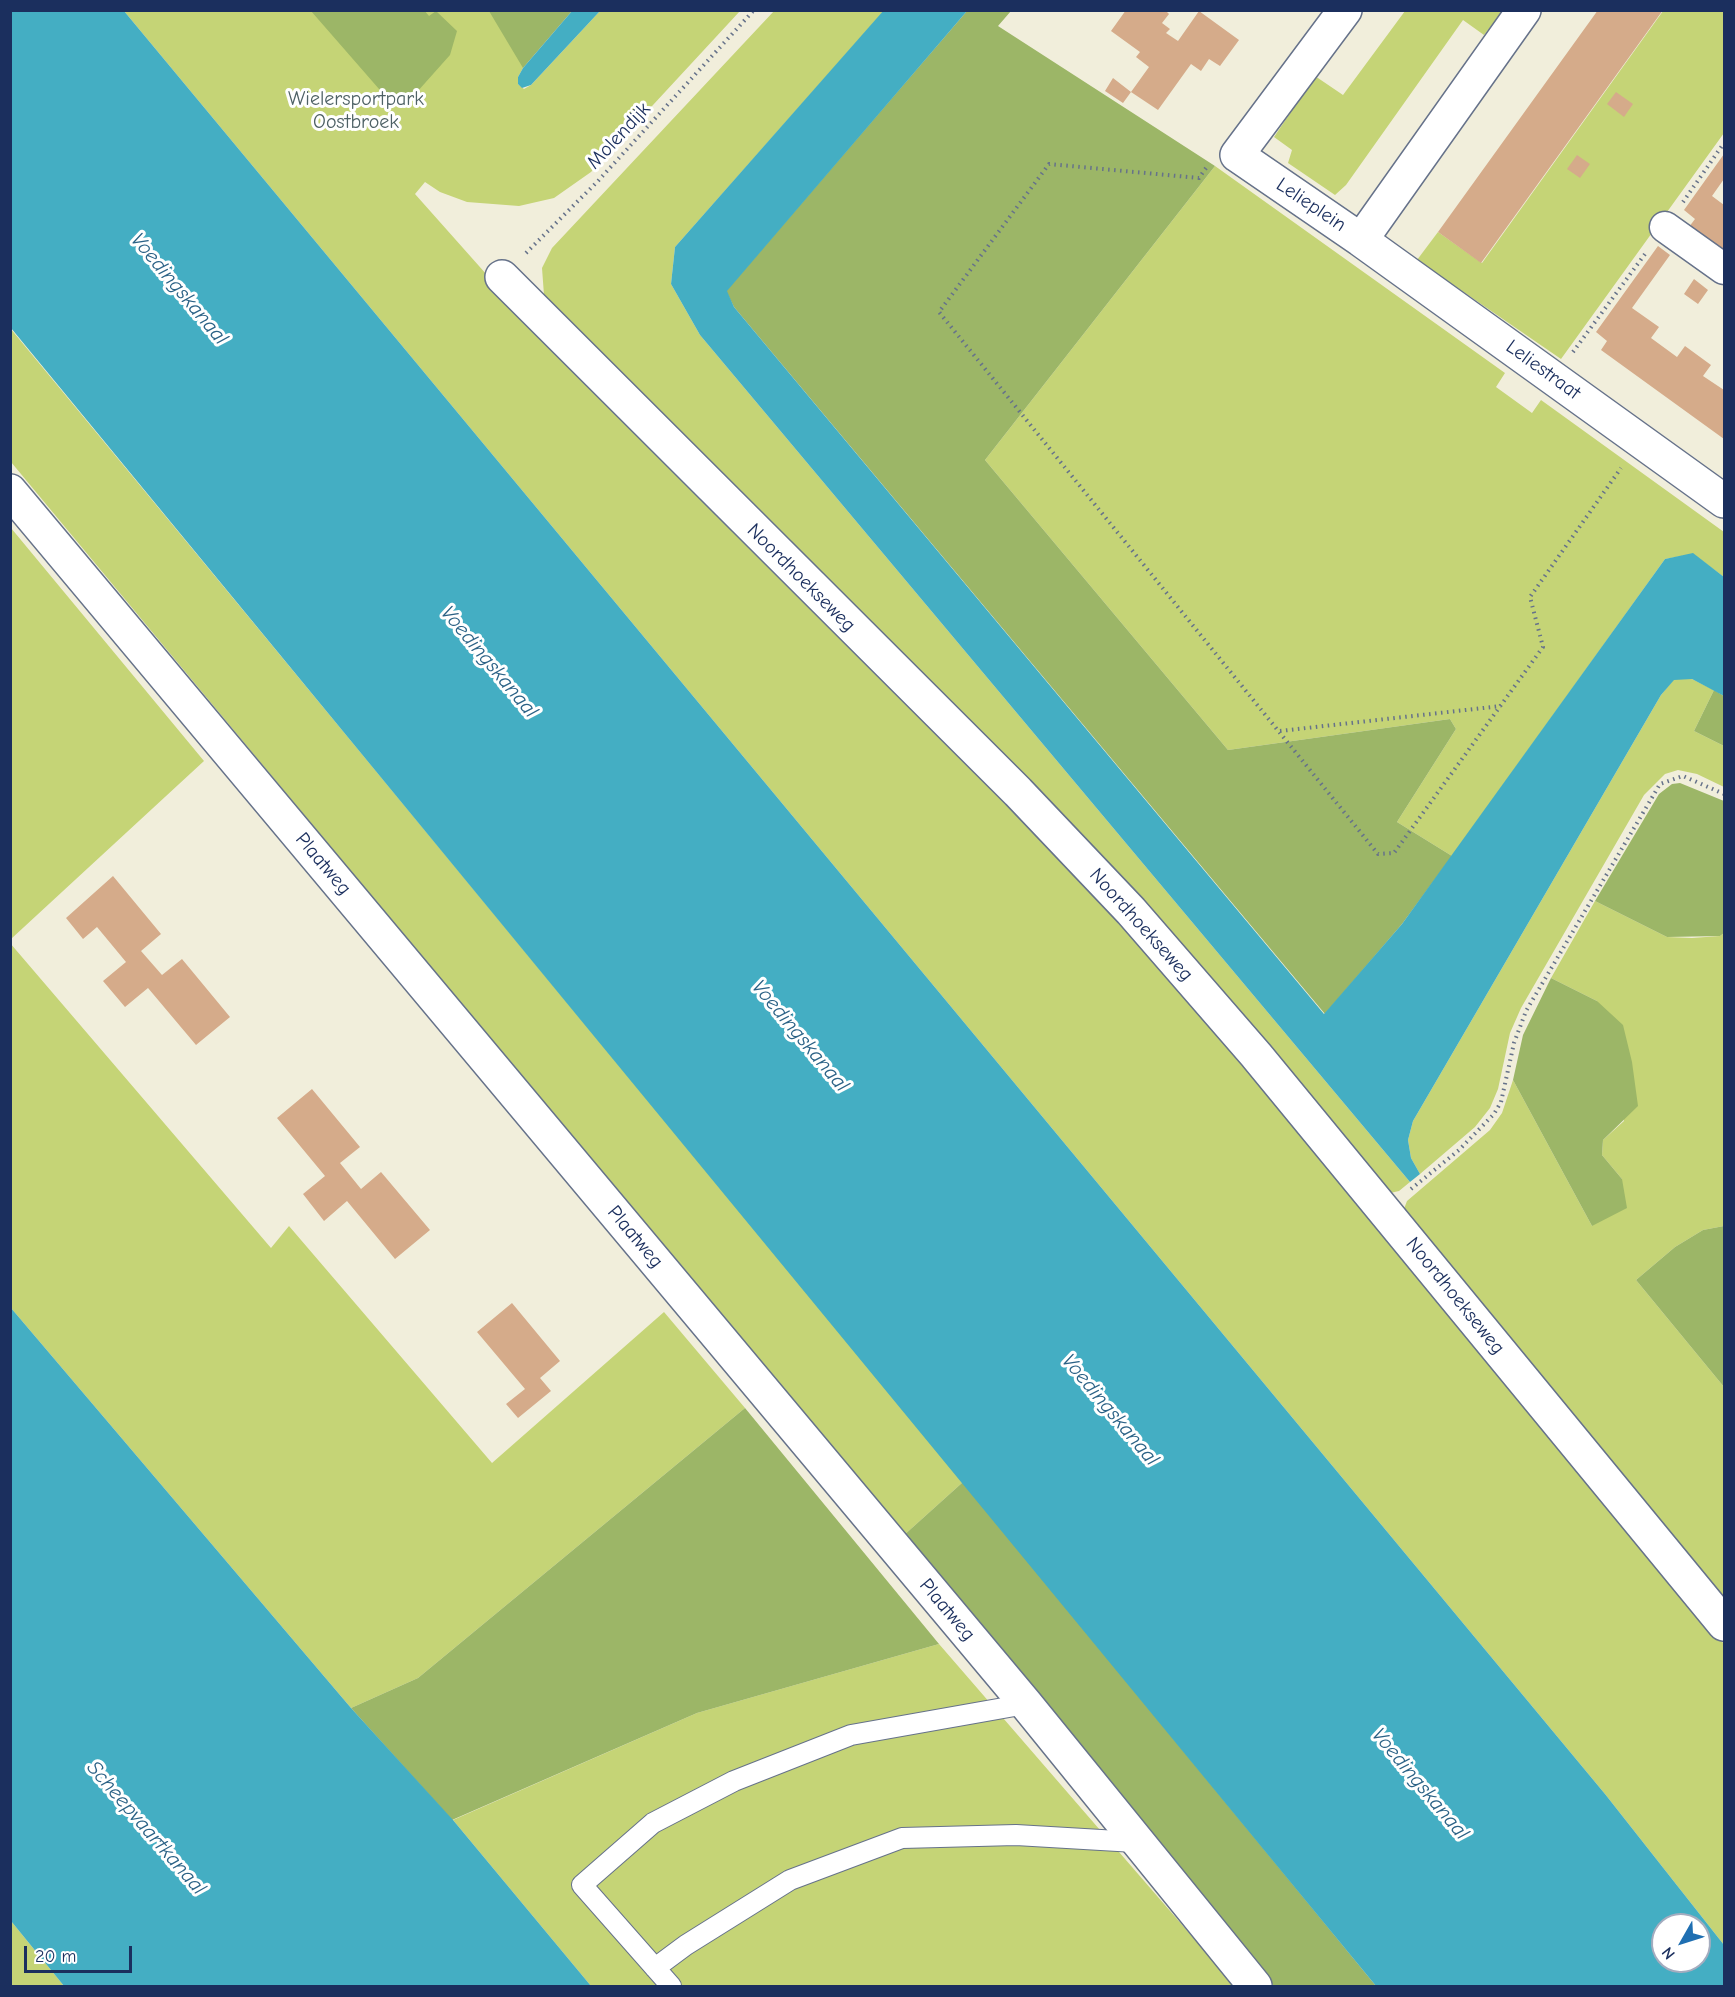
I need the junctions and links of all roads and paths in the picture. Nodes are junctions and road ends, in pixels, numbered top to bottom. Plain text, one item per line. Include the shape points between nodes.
1 (754, 10) edge
2 (1345, 10) edge
3 (1524, 10) edge
4 (1725, 143) edge
5 (1237, 155) junction
6 (1665, 227) junction
7 (1361, 240) junction
8 (1725, 269) edge
9 (502, 277) joint
10 (1554, 378) junction
11 (1641, 441) junction
12 (10, 491) edge
13 (1725, 501) edge
14 (1501, 706) junction
15 (1280, 732) junction
16 (1725, 794) edge
17 (1440, 1164) dead end
18 (1725, 1624) edge
19 (1026, 1704) junction
20 (1135, 1842) junction
21 (655, 1968) junction
22 (671, 1986) edge
23 (1255, 1986) edge

1 - 9 path, Molendijk via 598,181
2 - 5 street
3 - 7 street, Lelieplein
4 - 6 path
5 - 7 street, Lelieplein
5 - 15 path via 1222,145 1199,178 1049,164 939,312
6 - 8 street
6 - 10 path
7 - 10 street, Leliestraat
9 - 18 street, Noordhoekseweg via 1018,792 1131,911 1264,1064
10 - 11 street, Leliestraat
11 - 13 street, Leliestraat
11 - 14 path via 1530,597 1543,647
12 - 19 street, Plaatweg
14 - 15 path
14 - 15 path via 1394,853 1378,854
16 - 17 path via 1683,776 1656,789 1526,1011 1501,1102 1459,1150
19 - 20 street, Plaatweg
19 - 21 lane via 850,1735 734,1781 652,1823 582,1885
20 - 21 lane via 1016,1835 902,1838 790,1880
20 - 23 street, Plaatweg
21 - 22 lane

